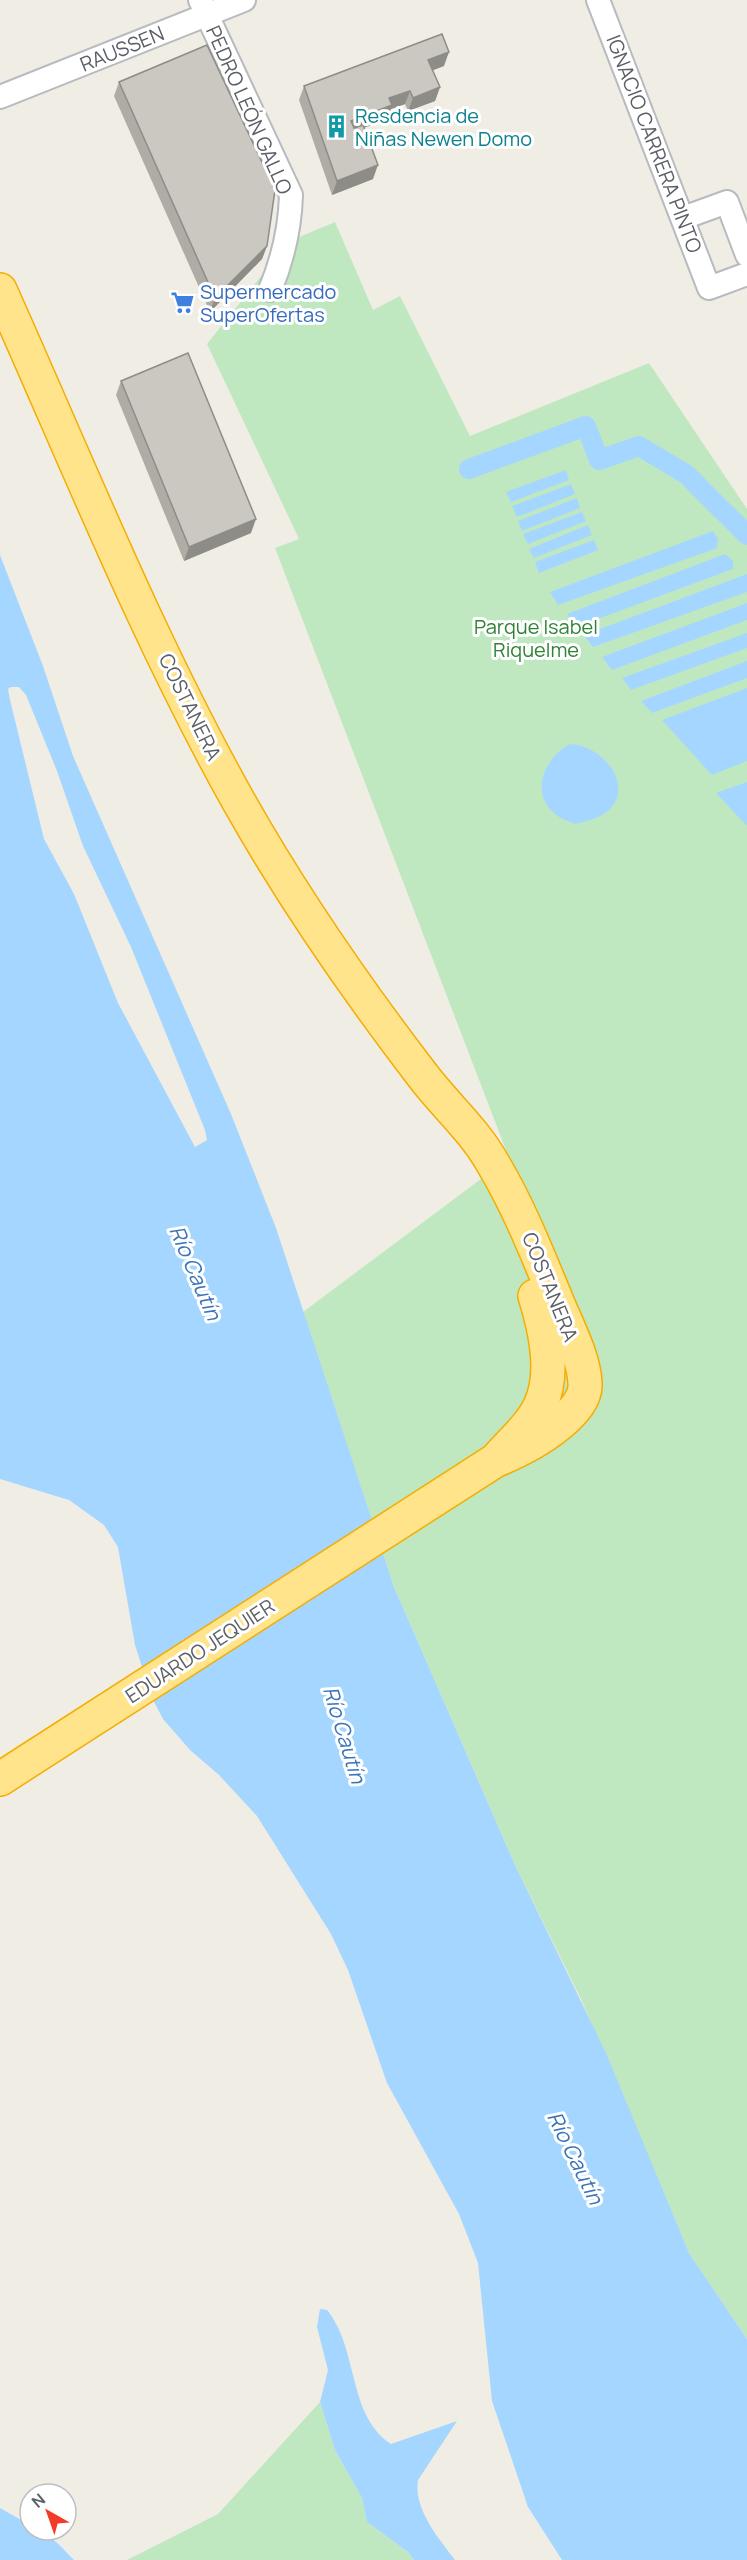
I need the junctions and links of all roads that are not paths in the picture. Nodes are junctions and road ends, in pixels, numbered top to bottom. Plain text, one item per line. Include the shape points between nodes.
1 (244, 0) edge
2 (598, 0) edge
3 (203, 8) edge
4 (0, 98) edge
5 (683, 218) junction
6 (747, 255) edge
7 (747, 274) edge
8 (0, 290) edge
9 (270, 290) dead end
10 (400, 1522) joint
11 (0, 1779) edge

1 - 3 street, RAUSSEN
2 - 5 street, IGNACIO CARRERA PINTO
3 - 4 street, RAUSSEN
3 - 9 street, PEDRO LEÓN GALLO via 291,195 290,220
5 - 6 street via 727,202
5 - 7 street, IGNACIO CARRERA PINTO via 709,288
8 - 10 highway, COSTANERA via 132,586 220,768 302,905 436,1092 485,1151 530,1236 581,1361 586,1386 582,1400 566,1419
10 - 11 highway, EDUARDO JEQUIER

